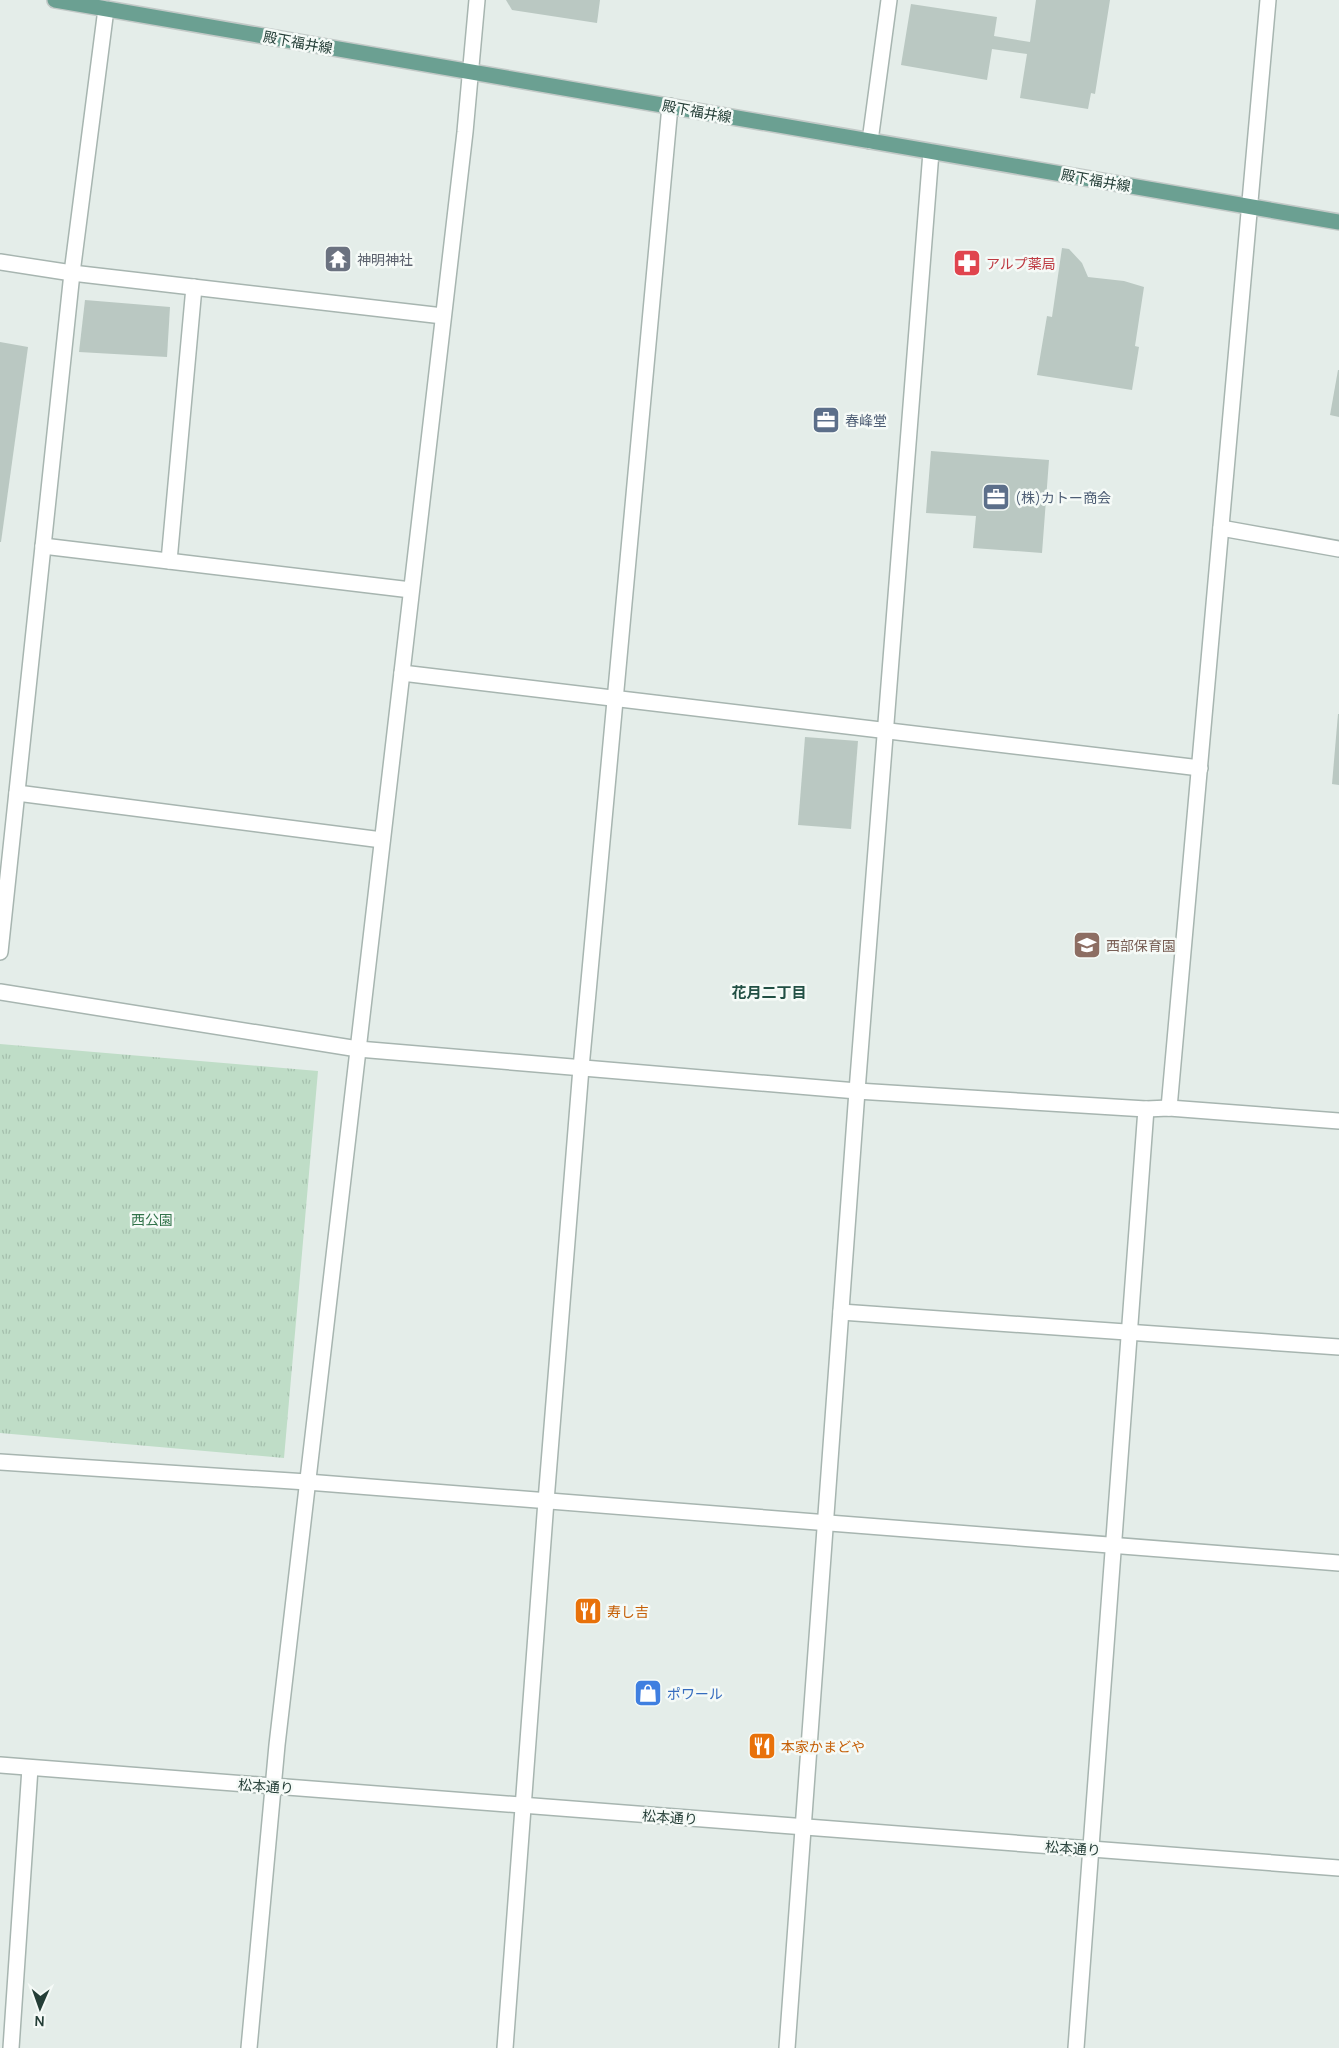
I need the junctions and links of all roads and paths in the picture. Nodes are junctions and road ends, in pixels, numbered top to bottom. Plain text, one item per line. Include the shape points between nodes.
1 (55, 0) edge
2 (478, 0) edge
3 (889, 0) edge
4 (1268, 0) edge
5 (106, 9) junction
6 (472, 72) junction
7 (670, 106) junction
8 (870, 141) junction
9 (931, 152) junction
10 (1250, 207) junction
11 (1339, 222) edge
12 (0, 262) edge
13 (72, 273) junction
14 (194, 288) junction
15 (444, 316) junction
16 (1221, 528) junction
17 (43, 546) junction
18 (1339, 549) edge
19 (169, 561) junction
20 (411, 590) junction
21 (402, 673) junction
22 (615, 699) junction
23 (885, 731) junction
24 (1200, 768) junction
25 (17, 793) junction
26 (382, 840) junction
27 (0, 952) edge
28 (0, 992) edge
29 (358, 1049) junction
30 (581, 1068) junction
31 (857, 1091) junction
32 (1169, 1108) junction
33 (1146, 1109) junction
34 (1339, 1121) edge
35 (841, 1312) junction
36 (1129, 1332) junction
37 (1339, 1347) edge
38 (0, 1462) edge
39 (307, 1482) junction
40 (546, 1501) junction
41 (826, 1523) junction
42 (1113, 1545) junction
43 (1339, 1563) edge
44 (0, 1765) edge
45 (30, 1768) junction
46 (272, 1786) junction
47 (524, 1805) junction
48 (804, 1827) junction
49 (1090, 1849) junction
50 (1339, 1868) edge
51 (7, 1995) edge
52 (11, 2048) edge
53 (250, 2048) edge
54 (506, 2048) edge
55 (787, 2048) edge
56 (1076, 2048) edge

1 - 5 main road, 殿下福井線
2 - 6 street
3 - 8 street
4 - 10 street
5 - 6 main road, 殿下福井線
5 - 13 street
6 - 7 main road, 殿下福井線
6 - 15 street
7 - 8 main road, 殿下福井線
7 - 22 street
8 - 9 main road, 殿下福井線
9 - 10 main road, 殿下福井線
9 - 23 street
10 - 11 main road, 殿下福井線
10 - 16 street
12 - 13 street
13 - 14 street
13 - 17 street
14 - 15 street
14 - 19 street
15 - 20 street
16 - 18 street
16 - 24 street
17 - 19 street
17 - 25 street
19 - 20 street
20 - 21 street
21 - 22 street
21 - 26 street
22 - 23 street
22 - 30 street
23 - 24 street
23 - 31 street
24 - 32 street
25 - 26 street
25 - 27 street
26 - 29 street
28 - 29 street
29 - 30 street
29 - 39 street
30 - 31 street
30 - 40 street
31 - 33 street
31 - 35 street
32 - 33 street
32 - 34 street
33 - 36 street
35 - 36 street
35 - 41 street
36 - 37 street
36 - 42 street
38 - 39 street
39 - 40 street
39 - 46 street
40 - 41 street
40 - 47 street
41 - 42 street
41 - 48 street
42 - 43 street
42 - 49 street
44 - 45 street, 松本通り
45 - 46 street, 松本通り
45 - 51 street
46 - 47 street, 松本通り
46 - 53 street
47 - 48 street, 松本通り
47 - 54 street
48 - 49 street, 松本通り
48 - 55 street
49 - 50 street, 松本通り
49 - 56 street
51 - 52 street

